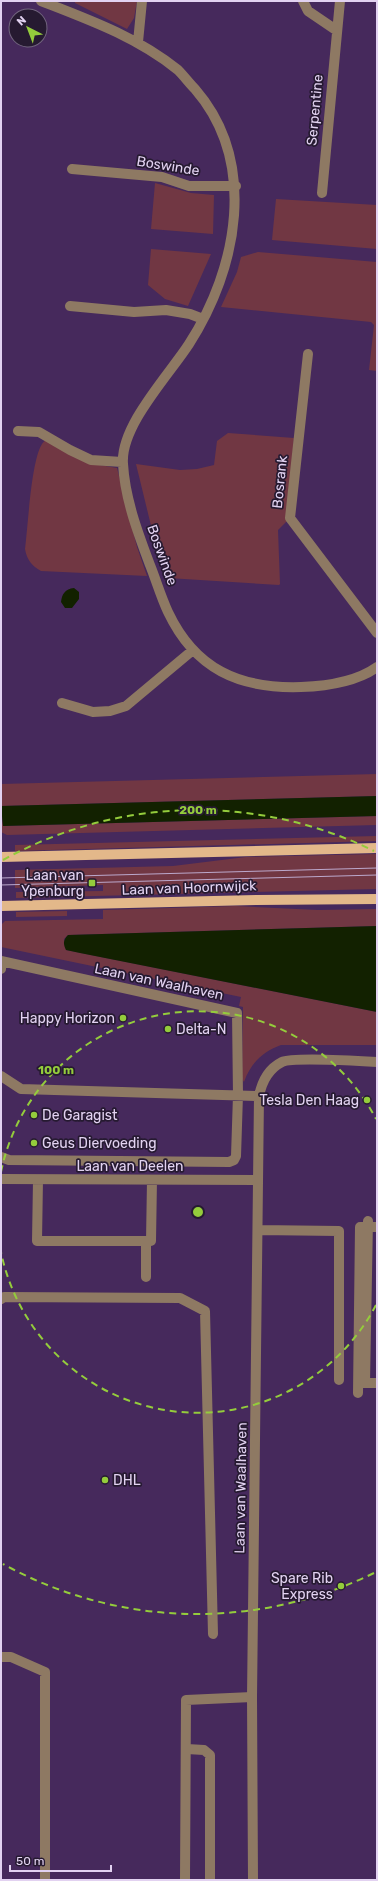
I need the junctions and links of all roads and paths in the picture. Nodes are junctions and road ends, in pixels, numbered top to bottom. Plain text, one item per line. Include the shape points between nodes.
1 (41, 1) edge
2 (142, 1) edge
3 (303, 1) edge
4 (340, 1) edge
5 (336, 30) junction
6 (138, 42) junction
7 (72, 169) dead end
8 (236, 186) junction
9 (322, 193) dead end
10 (70, 306) dead end
11 (203, 319) junction
12 (308, 354) dead end
13 (18, 431) dead end
14 (122, 462) junction
15 (377, 633) edge
16 (193, 650) junction
17 (377, 667) edge
18 (62, 702) dead end
19 (377, 848) edge
20 (1, 857) edge
21 (377, 899) edge
22 (1, 906) edge
23 (1, 969) edge
24 (377, 1062) edge
25 (1, 1076) edge
26 (238, 1095) junction
27 (259, 1096) junction
28 (1, 1157) edge
29 (1, 1179) edge
30 (38, 1180) junction
31 (152, 1180) junction
32 (258, 1180) junction
33 (377, 1220) edge
34 (377, 1227) edge
35 (258, 1230) junction
36 (146, 1241) junction
37 (146, 1277) dead end
38 (1, 1299) edge
39 (338, 1380) dead end
40 (377, 1383) edge
41 (358, 1393) dead end
42 (213, 1634) dead end
43 (1, 1657) edge
44 (252, 1697) junction
45 (186, 1749) junction
46 (45, 1880) edge
47 (184, 1880) edge
48 (210, 1880) edge
49 (253, 1880) edge

1 - 6 street, Boswinde
2 - 6 street
3 - 5 street via 308,11
4 - 5 street, Serpentine
5 - 9 street, Serpentine
6 - 8 street, Boswinde via 180,72 204,100 223,133
7 - 8 street, Boswinde via 162,177 189,186
8 - 11 street, Boswinde via 230,249 221,279
10 - 11 street via 134,312 166,310
11 - 14 street, Boswinde via 189,344 134,423
12 - 15 street, Bosrank via 290,518
13 - 14 street via 38,432 91,460
14 - 16 street, Boswinde via 139,538 168,612
16 - 17 street, Boswinde via 207,664 239,680 267,686 307,687 334,683 365,675
16 - 18 street via 126,706 110,711 93,712
19 - 20 main road
21 - 22 main road, Laan van Hoornwijck
23 - 26 street, Laan van Waalhaven via 1,961 237,1013
24 - 27 street, Laan van Waalhaven via 284,1061 270,1070 264,1078
25 - 26 street via 21,1089
26 - 27 street
26 - 28 street, Laan van Waalhaven via 236,1156 229,1162 9,1160
27 - 32 street, Laan van Waalhaven
29 - 30 street, Laan van Deelen
30 - 31 street, Laan van Deelen
30 - 36 street via 37,1241
31 - 32 street, Laan van Deelen
31 - 36 street via 151,1241
32 - 35 street, Laan van Waalhaven
33 - 40 street via 368,1221 365,1382
34 - 41 street via 360,1227
35 - 39 street via 339,1231
35 - 44 street, Laan van Waalhaven
36 - 37 street
38 - 42 street via 180,1298 205,1311
43 - 46 street via 11,1657 45,1672
44 - 45 street via 186,1700
44 - 49 street, Laan van Waalhaven
45 - 47 street
45 - 48 street via 204,1750 210,1755

